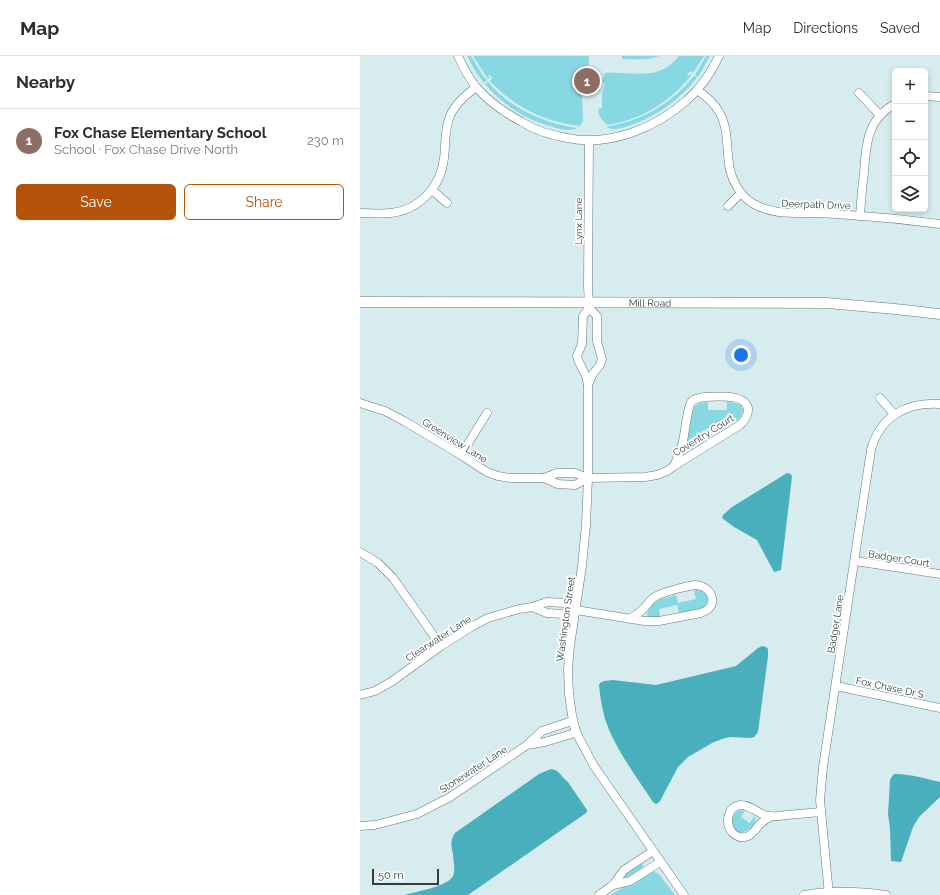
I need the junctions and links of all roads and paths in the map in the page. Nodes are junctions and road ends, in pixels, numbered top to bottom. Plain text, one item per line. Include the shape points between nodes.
1 (458, 56) edge
2 (719, 56) edge
3 (476, 87) junction
4 (697, 90) junction
5 (859, 93) dead end
6 (928, 96) edge
7 (940, 97) edge
8 (892, 105) edge
9 (880, 115) junction
10 (589, 140) junction
11 (432, 190) junction
12 (741, 193) junction
13 (447, 203) dead end
14 (728, 206) dead end
15 (360, 213) edge
16 (860, 216) junction
17 (940, 224) edge
18 (360, 302) edge
19 (589, 305) junction
20 (940, 314) edge
21 (588, 385) junction
22 (880, 398) dead end
23 (360, 403) edge
24 (940, 404) edge
25 (487, 413) dead end
26 (894, 414) junction
27 (461, 455) junction
28 (674, 466) junction
29 (544, 478) junction
30 (588, 478) junction
31 (360, 552) edge
32 (855, 561) junction
33 (940, 574) edge
34 (576, 610) junction
35 (631, 618) junction
36 (440, 646) junction
37 (836, 686) junction
38 (360, 695) edge
39 (940, 708) edge
40 (575, 728) junction
41 (527, 745) junction
42 (821, 812) junction
43 (772, 816) junction
44 (360, 826) edge
45 (653, 851) junction
46 (660, 862) junction
47 (613, 885) junction
48 (828, 893) edge
49 (599, 895) edge
50 (684, 895) edge
51 (804, 895) edge
52 (886, 895) edge

1 - 3 street
2 - 4 street
3 - 10 street via 512,117 538,130 568,138
3 - 11 street via 459,101 450,115 444,160 440,176
4 - 10 street via 670,114 650,126 626,135
4 - 12 street, Deerpath Drive via 713,102 724,120 729,166
5 - 9 street
6 - 7 street
8 - 9 street
9 - 16 street via 872,126 866,142
10 - 19 street, Lynx Lane
11 - 13 street
11 - 15 street via 424,199 403,210 390,213
12 - 14 street
12 - 16 street, Deerpath Drive via 753,204 778,212
16 - 17 street, Deerpath Drive
18 - 19 street, Mill Road
19 - 20 street, Mill Road via 827,303
19 - 21 street, Washington Street via 583,316 582,344 577,356
19 - 21 street, Washington Street via 596,316 597,341 602,358
21 - 30 street, Washington Street
22 - 26 street
23 - 27 street, Greenview Lane via 385,411
24 - 26 street, Badger Lane via 915,406
25 - 27 street
26 - 32 street, Badger Lane via 881,429 872,447
27 - 29 street, Greenview Lane via 498,476
28 - 28 street, Coventry Court via 740,425 748,414 748,407 744,402 732,398 697,398 692,402 682,445
28 - 30 street, Coventry Court via 657,475 645,477
29 - 30 street, Greenview Lane via 557,473 575,472
29 - 30 street, Greenview Lane via 558,484 575,485
30 - 34 street, Washington Street via 586,532
31 - 36 street via 378,563 393,578
32 - 33 street, Badger Court
32 - 37 street, Badger Lane
34 - 35 street, Clearwater Lane
34 - 36 street, Clearwater Lane via 564,603 547,602 519,609 488,618
34 - 40 street, Washington Street via 568,669
35 - 35 street, Clearwater Lane via 659,621 701,613 708,610 712,597 709,590 702,586 667,592 654,598
36 - 38 street, Clearwater Lane via 391,682
37 - 39 street, Fox Chase Dr S
37 - 42 street, Badger Lane via 823,767
40 - 41 street, Stonewater Lane via 575,733
40 - 41 street, Stonewater Lane via 572,721 542,731
40 - 45 street, Washington Street via 594,766
41 - 44 street, Stonewater Lane via 450,798 417,814 375,825
42 - 43 street
42 - 48 street, Badger Lane
43 - 43 street via 761,814 746,805 736,806 729,814 728,825 738,837 749,836
45 - 46 street, Washington Street
45 - 47 street via 624,870
46 - 47 street via 630,881
46 - 50 street, Washington Street
47 - 49 street
48 - 51 street
48 - 52 street via 855,891

